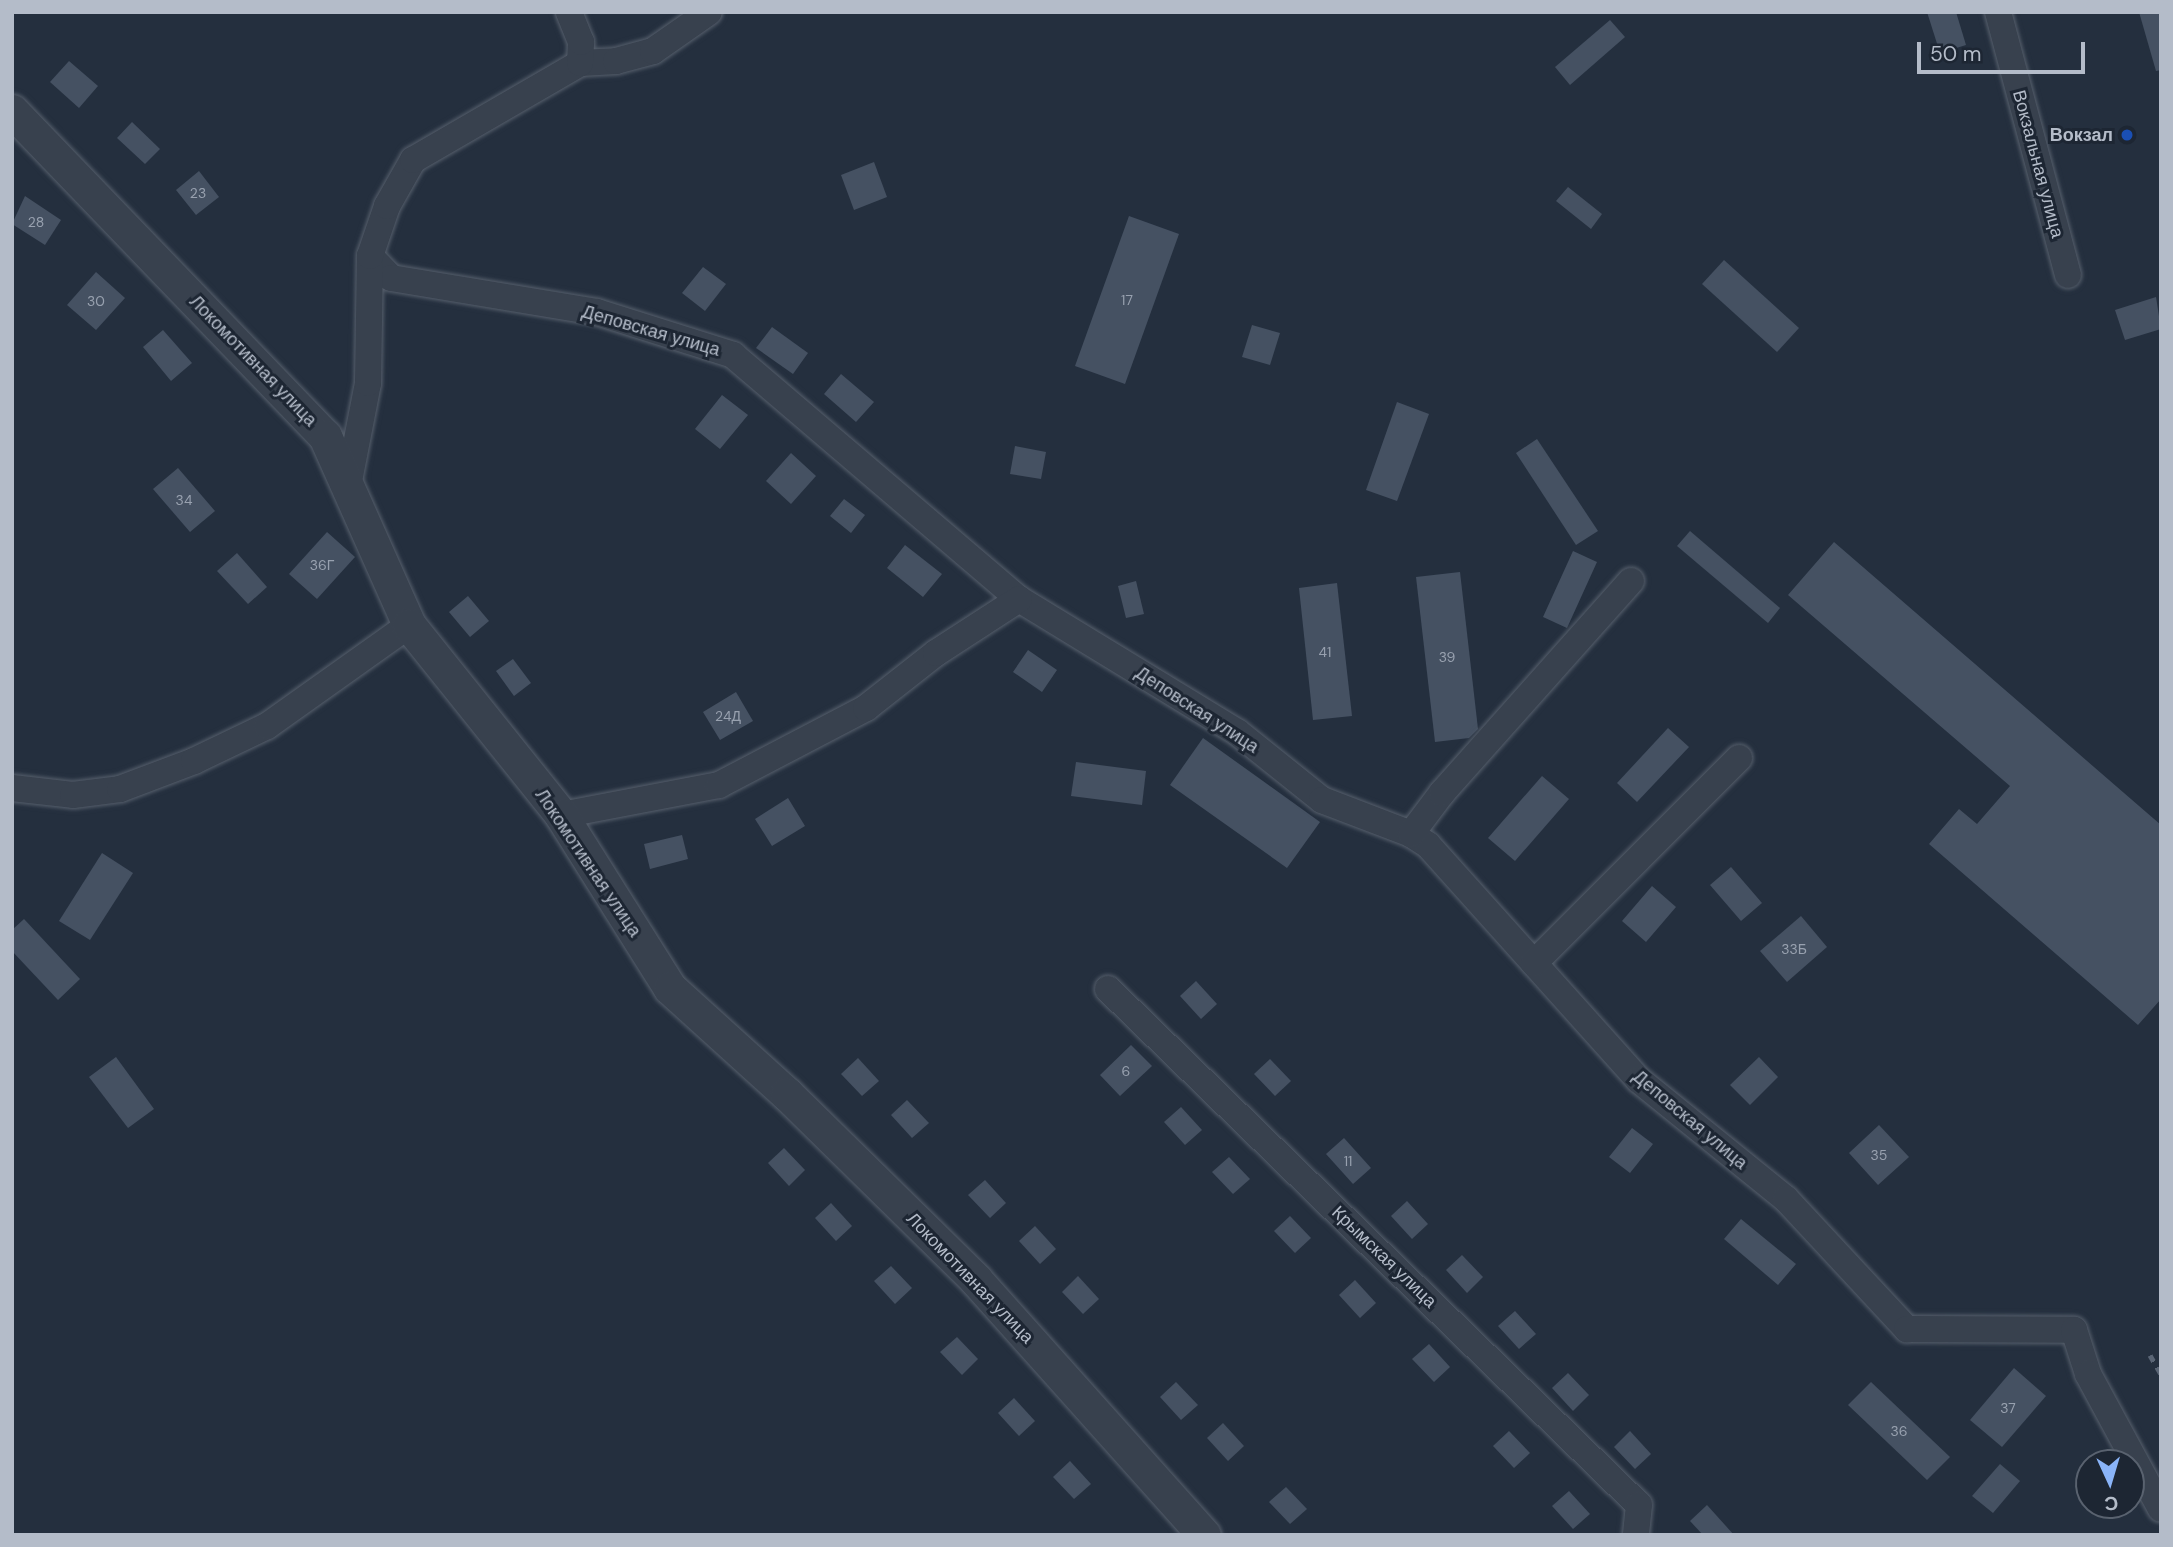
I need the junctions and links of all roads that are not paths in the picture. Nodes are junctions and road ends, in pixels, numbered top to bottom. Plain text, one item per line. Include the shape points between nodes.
1 (569, 12) edge
2 (709, 12) edge
3 (1998, 12) edge
4 (580, 63) junction
5 (12, 111) edge
6 (370, 256) junction
7 (2068, 275) dead end
8 (348, 486) junction
9 (1631, 581) dead end
10 (1019, 598) junction
11 (409, 625) junction
12 (1739, 758) dead end
13 (12, 788) edge
14 (562, 816) junction
15 (1411, 834) junction
16 (1534, 963) junction
17 (1108, 989) dead end
18 (2161, 1509) edge
19 (1203, 1535) edge
20 (1636, 1535) edge

1 - 4 street via 581,42
2 - 4 street via 653,51 616,61
3 - 7 street, Вокзальная улица
4 - 6 street via 413,160 387,206
5 - 8 street, Локомотивная улица via 325,436
6 - 8 street via 369,383
6 - 10 street, Деповская улица via 391,278 597,312 733,355
8 - 11 street, Локомотивная улица
9 - 15 street via 1442,793
10 - 14 street via 936,653 866,708 719,785
10 - 15 street, Деповская улица via 1237,732 1322,800
11 - 13 street via 267,726 194,761 120,789 73,795
11 - 14 street, Локомотивная улица
12 - 16 street
14 - 19 street, Локомотивная улица via 670,988 787,1094 976,1280
15 - 16 street, Деповская улица via 1428,845
16 - 18 street, Деповская улица via 1639,1080 1786,1199 1907,1329 2074,1330 2088,1374
17 - 20 street, Крымская улица via 1639,1505

